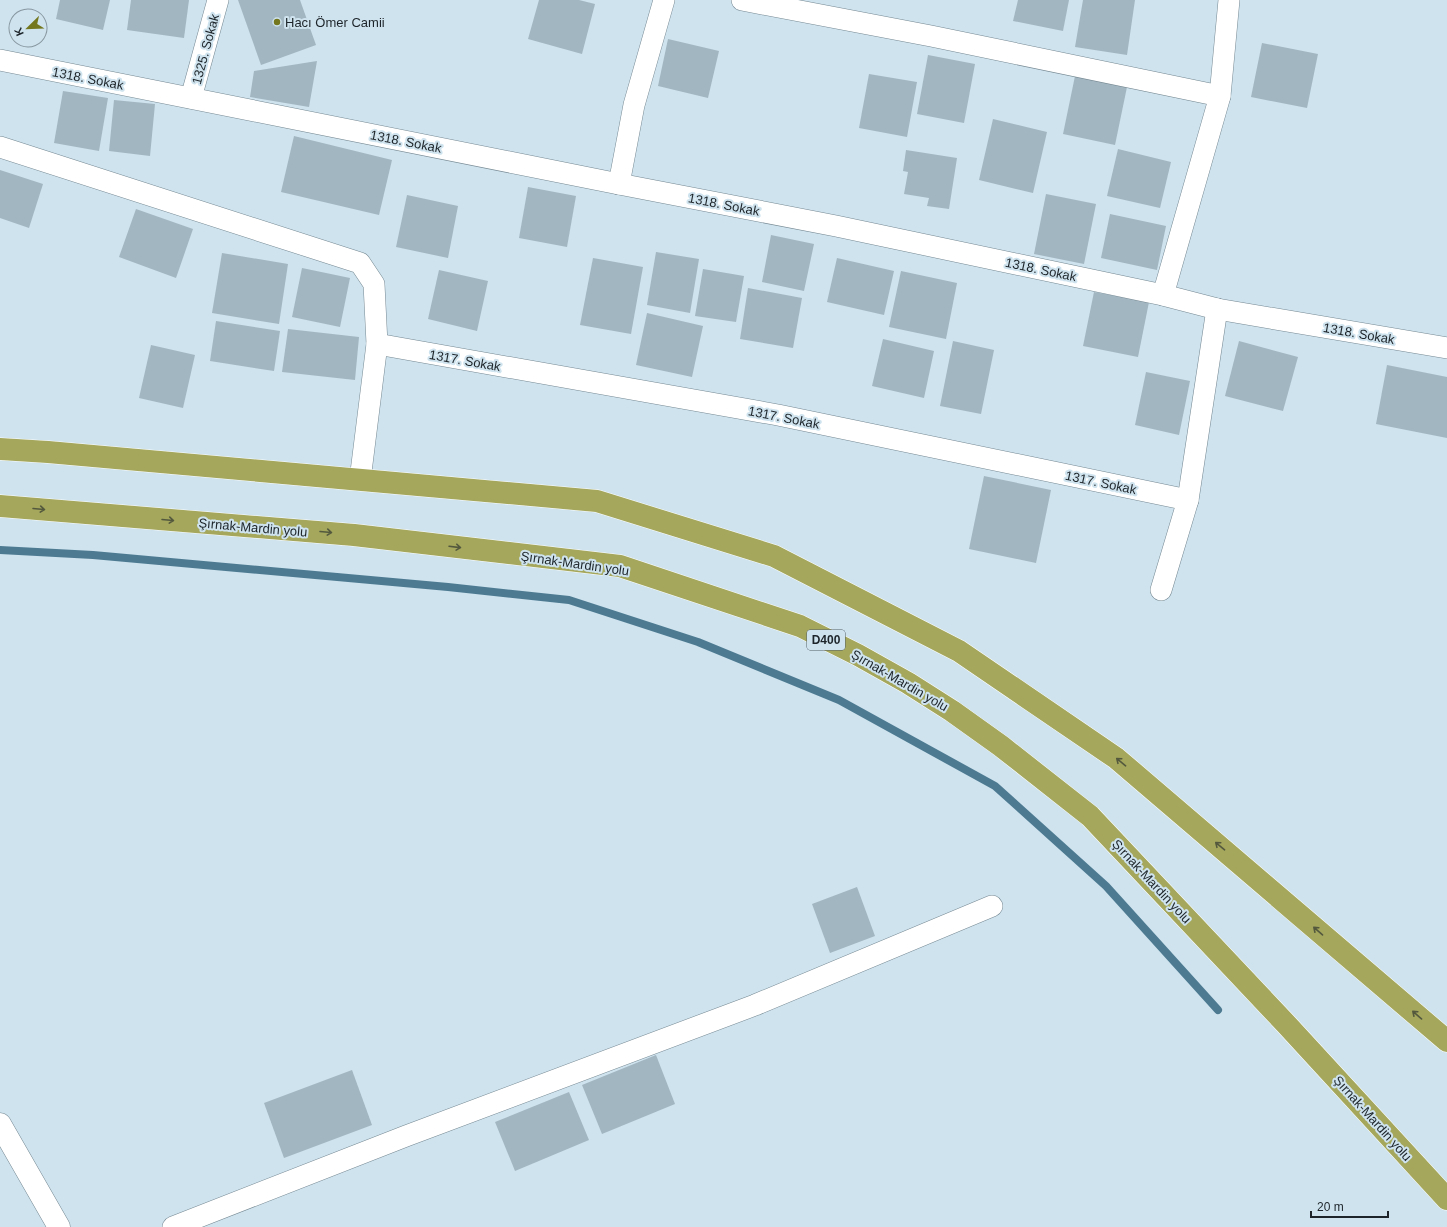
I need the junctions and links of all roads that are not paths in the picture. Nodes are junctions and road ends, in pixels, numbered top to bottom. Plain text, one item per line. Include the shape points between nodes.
1 (218, 0) edge
2 (664, 0) edge
3 (742, 0) edge
4 (1230, 0) edge
5 (0, 60) edge
6 (1220, 96) junction
7 (191, 98) junction
8 (0, 147) edge
9 (618, 184) junction
10 (1163, 295) junction
11 (1217, 308) junction
12 (377, 344) junction
13 (1447, 348) edge
14 (0, 449) edge
15 (360, 480) junction
16 (1188, 500) junction
17 (0, 506) edge
18 (1161, 590) dead end
19 (992, 906) dead end
20 (1447, 1041) edge
21 (0, 1124) edge
22 (1447, 1199) edge
23 (59, 1227) edge
24 (173, 1227) edge

1 - 7 street, 1325. Sokak
2 - 9 street via 634,105
3 - 6 street
4 - 6 street
5 - 7 street, 1318. Sokak
6 - 10 street
7 - 9 street, 1318. Sokak
8 - 12 street via 360,263 374,284
9 - 10 street, 1318. Sokak via 836,226
10 - 11 street, 1318. Sokak
11 - 13 street, 1318. Sokak
11 - 16 street
12 - 15 street
12 - 16 street, 1317. Sokak via 778,415
14 - 15 highway
20 -> 15 highway via 1116,758 952,647 774,556 597,501
16 - 18 street
17 -> 22 highway, Şırnak-Mardin yolu / D400 via 354,535 620,566 800,626 902,679 952,711 1090,816
19 - 24 street via 755,1004
21 - 23 street

